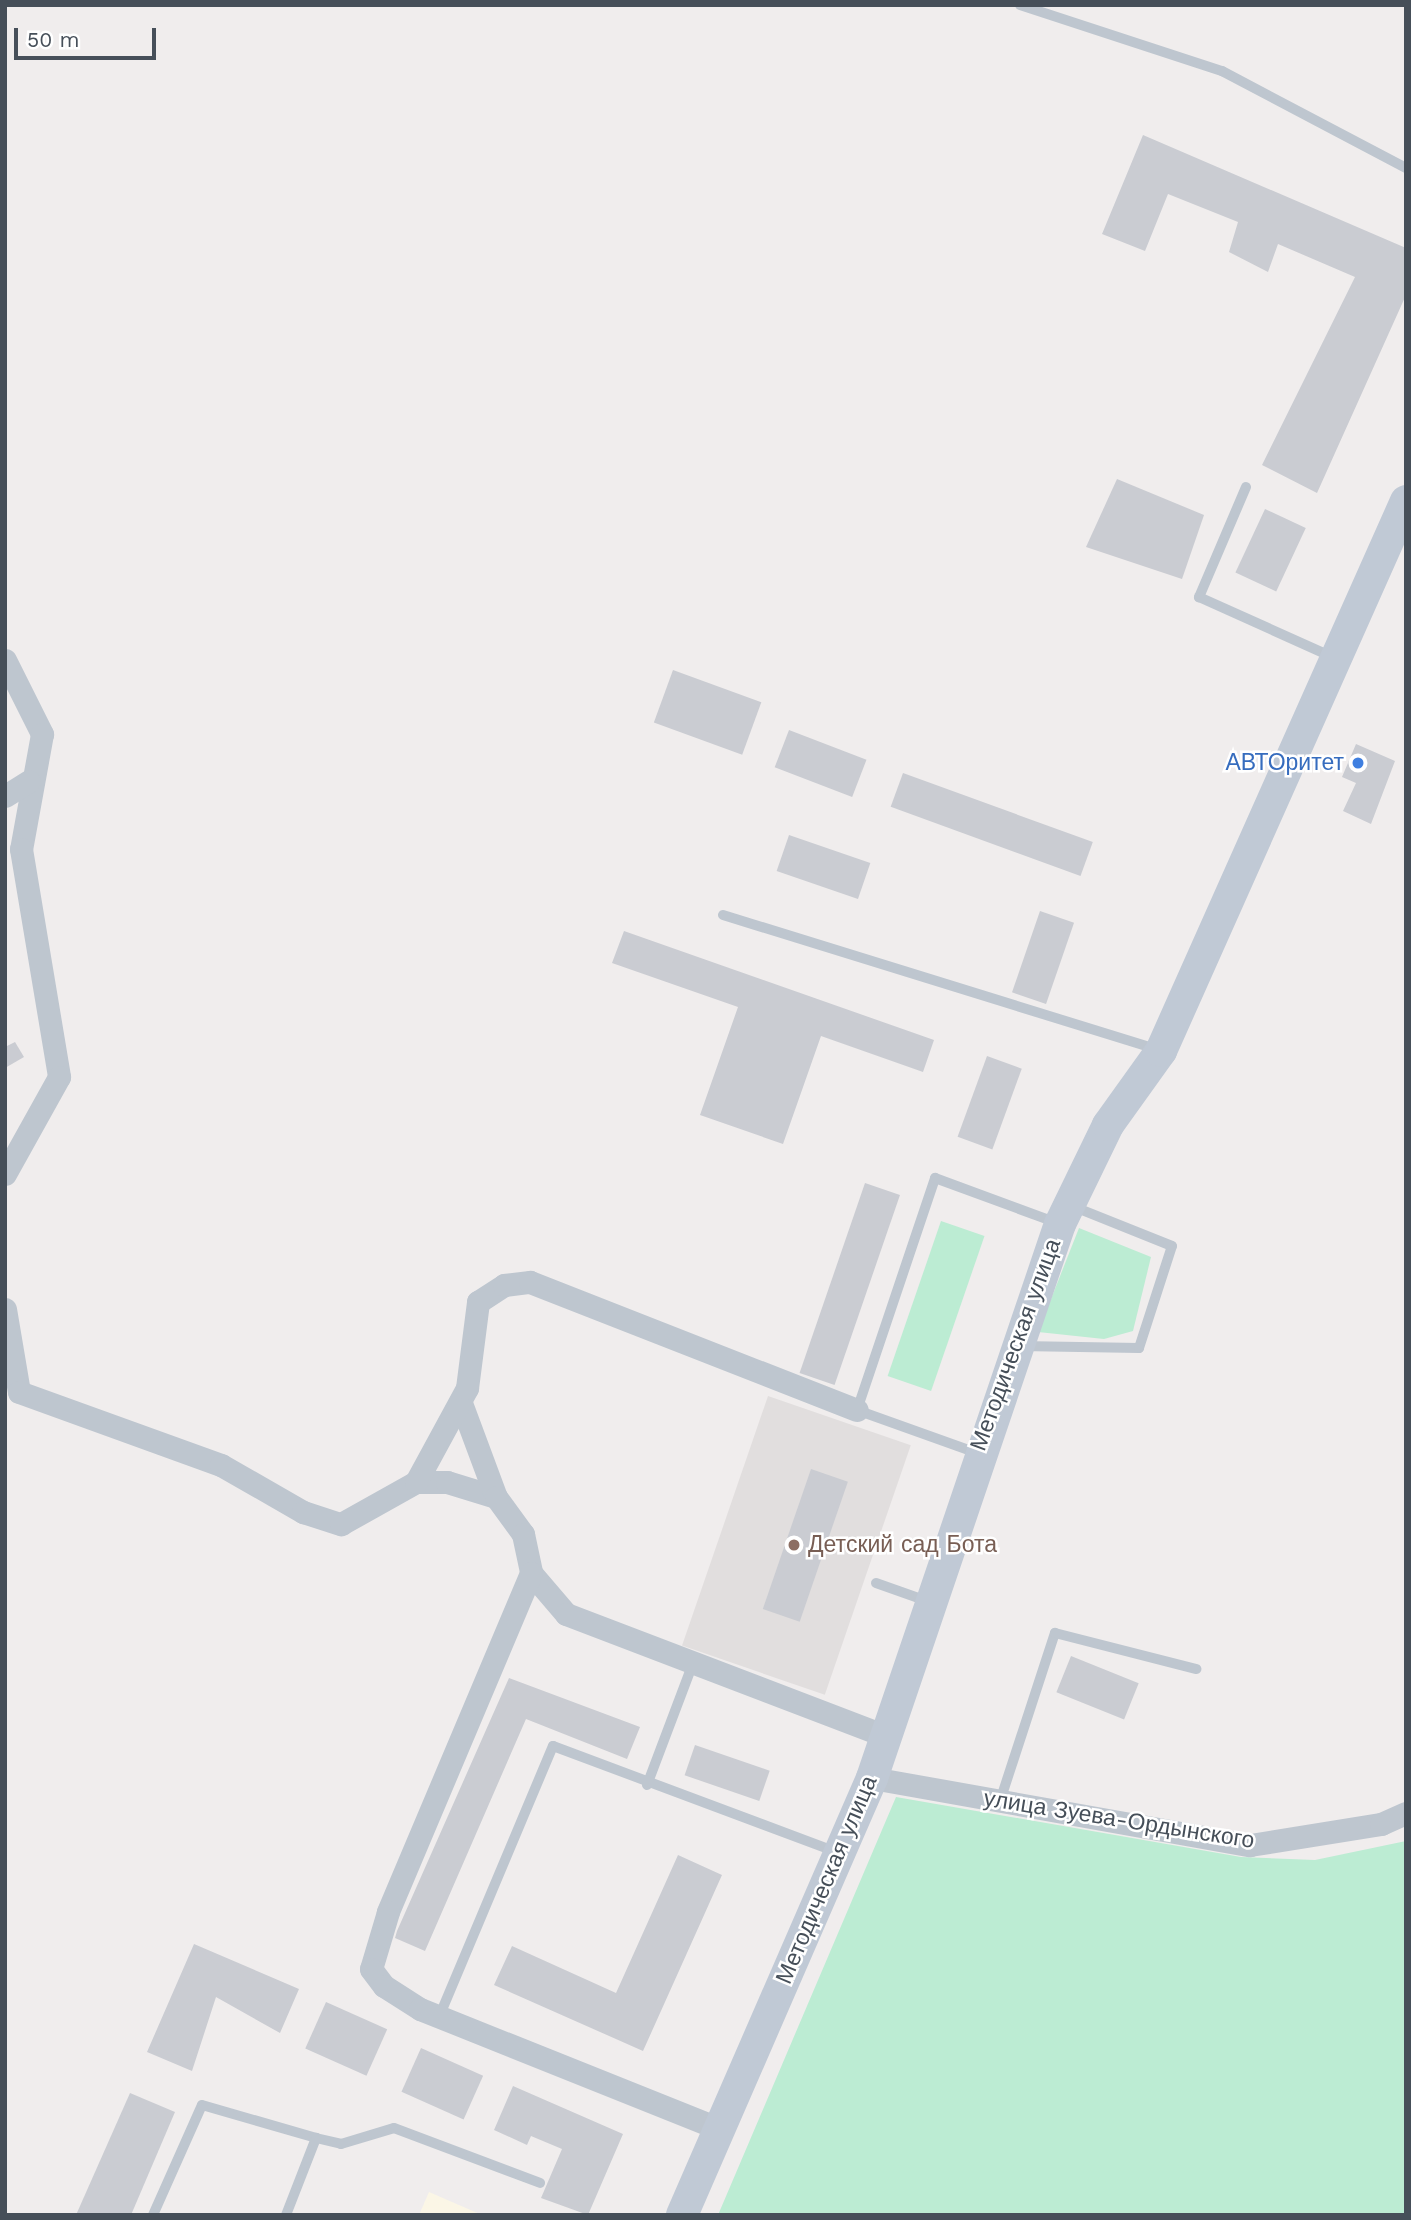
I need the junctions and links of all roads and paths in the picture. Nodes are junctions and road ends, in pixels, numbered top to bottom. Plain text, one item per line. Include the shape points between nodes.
1 (1020, 5) edge
2 (1406, 168) edge
3 (1246, 487) dead end
4 (1406, 501) edge
5 (1337, 659) junction
6 (5, 660) edge
7 (29, 781) junction
8 (5, 796) edge
9 (723, 915) dead end
10 (1161, 1051) junction
11 (5, 1174) edge
12 (1064, 1214) junction
13 (5, 1309) edge
14 (1014, 1346) junction
15 (12, 1395) edge
16 (461, 1403) junction
17 (857, 1410) junction
18 (978, 1452) junction
19 (416, 1482) junction
20 (496, 1497) junction
21 (531, 1573) junction
22 (876, 1583) dead end
23 (932, 1603) junction
24 (693, 1663) junction
25 (1196, 1669) dead end
26 (886, 1736) junction
27 (872, 1779) junction
28 (646, 1784) junction
29 (1000, 1801) junction
30 (1406, 1813) edge
31 (840, 1853) junction
32 (439, 2017) junction
33 (720, 2129) junction
34 (316, 2138) junction
35 (540, 2183) dead end
36 (153, 2215) edge
37 (286, 2215) edge
38 (682, 2215) edge

1 - 2 lane via 1223,71
3 - 5 lane via 1199,597
4 - 5 main road, Методическая улица
5 - 10 main road, Методическая улица
6 - 7 street via 42,734
7 - 8 street
7 - 11 street via 21,849 59,1077
9 - 10 lane
10 - 12 main road, Методическая улица via 1108,1125
12 - 14 main road, Методическая улица
12 - 14 lane via 1172,1246 1139,1348
12 - 17 lane via 935,1178
13 - 15 street
14 - 18 main road, Методическая улица
15 - 19 street via 83,1410 221,1465 303,1512 341,1524
16 - 17 street via 478,1302 504,1285 530,1282
16 - 19 street
16 - 20 street
17 - 18 lane
18 - 23 main road, Методическая улица
19 - 20 street via 447,1482
20 - 21 street via 523,1534
21 - 24 street via 566,1614
21 - 32 street via 374,1948 371,1969 384,1986
22 - 23 lane
23 - 26 main road, Методическая улица
24 - 26 street
24 - 28 lane
25 - 29 lane via 1055,1633
26 - 27 main road, Методическая улица
27 - 29 street, улица Зуева-Ордынского
27 - 31 main road, Методическая улица
28 - 31 lane
28 - 32 lane via 553,1746
29 - 30 street, улица Зуева-Ордынского via 1250,1845 1381,1824
31 - 33 main road, Методическая улица
32 - 33 street
33 - 38 main road, Методическая улица
34 - 35 lane via 341,2144 394,2129
34 - 36 lane via 202,2105
34 - 37 lane

